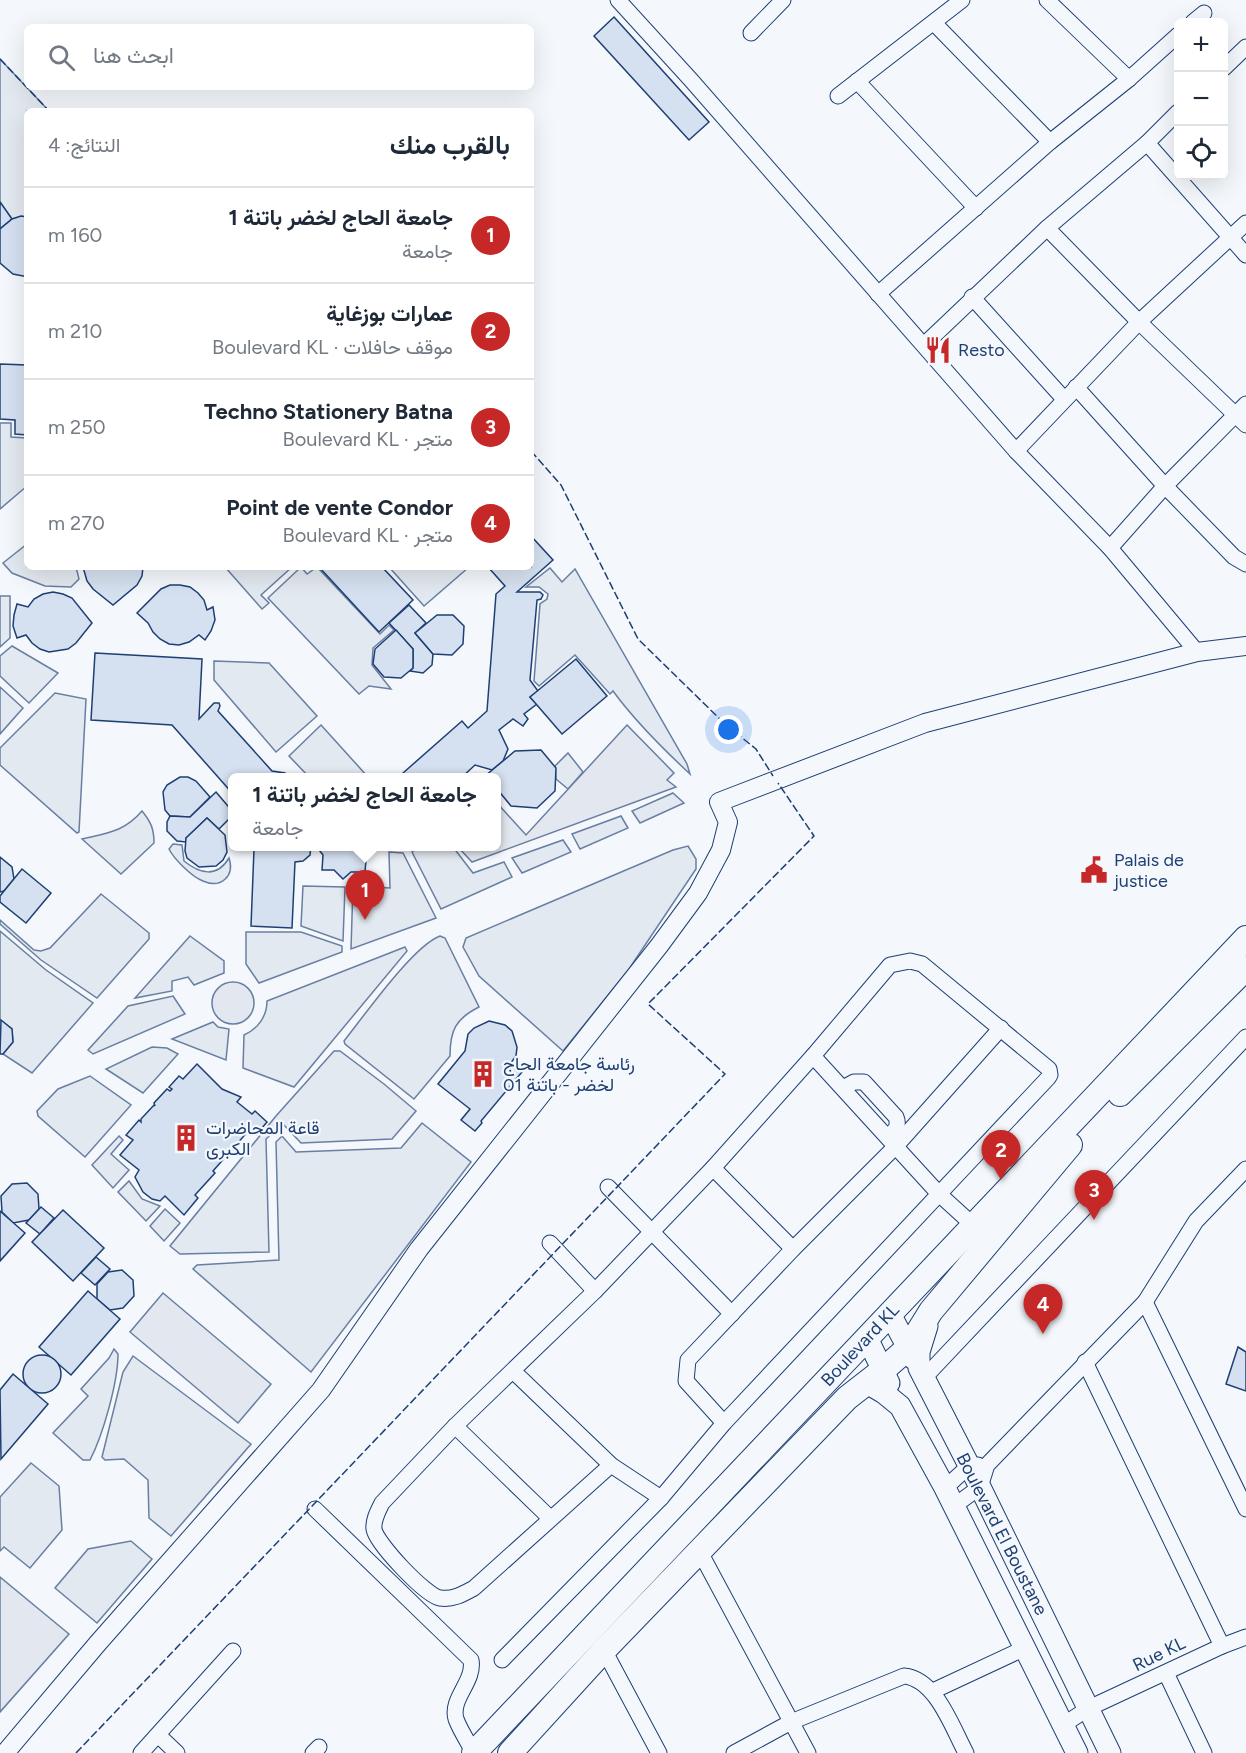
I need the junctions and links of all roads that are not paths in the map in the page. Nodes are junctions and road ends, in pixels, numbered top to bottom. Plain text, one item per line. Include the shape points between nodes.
1 (618, 0) edge
2 (783, 0) edge
3 (963, 0) edge
4 (1047, 0) edge
5 (934, 23) junction
6 (751, 33) dead end
7 (1174, 39) edge
8 (1246, 46) edge
9 (1228, 64) edge
10 (1129, 79) junction
11 (857, 81) junction
12 (838, 96) dead end
13 (1174, 117) edge
14 (1050, 142) junction
15 (1147, 143) junction
16 (976, 208) junction
17 (1246, 223) edge
18 (1047, 228) junction
19 (1230, 239) junction
20 (1246, 255) edge
21 (878, 294) junction
22 (972, 297) junction
23 (1139, 322) junction
24 (924, 345) junction
25 (1076, 387) junction
26 (1064, 399) junction
27 (1243, 414) edge
28 (1016, 451) junction
29 (1165, 486) junction
30 (1110, 548) junction
31 (1246, 564) edge
32 (1246, 646) edge
33 (1197, 652) junction
34 (1246, 938) edge
35 (1246, 968) edge
36 (1000, 1028) junction
37 (1246, 1037) edge
38 (813, 1056) junction
39 (892, 1142) junction
40 (713, 1168) junction
41 (1246, 1170) edge
42 (608, 1187) dead end
43 (939, 1194) junction
44 (973, 1225) junction
45 (651, 1233) junction
46 (550, 1243) dead end
47 (793, 1250) junction
48 (595, 1292) junction
49 (1145, 1302) junction
50 (732, 1314) junction
51 (890, 1314) junction
52 (867, 1338) junction
53 (1085, 1362) junction
54 (917, 1365) junction
55 (513, 1371) junction
56 (875, 1377) junction
57 (724, 1423) junction
58 (455, 1426) junction
59 (611, 1465) junction
60 (978, 1466) junction
61 (980, 1487) junction
62 (950, 1497) junction
63 (661, 1498) junction
64 (315, 1509) dead end
65 (1246, 1509) edge
66 (550, 1518) junction
67 (700, 1552) junction
68 (1246, 1637) edge
69 (1221, 1646) junction
70 (1025, 1648) junction
71 (604, 1650) junction
72 (233, 1651) dead end
73 (502, 1660) dead end
74 (1166, 1673) junction
75 (1076, 1682) junction
76 (933, 1691) junction
77 (1049, 1697) junction
78 (1089, 1708) junction
79 (791, 1722) junction
80 (1063, 1725) junction
81 (158, 1735) junction
82 (5, 1753) edge
83 (141, 1753) edge
84 (177, 1753) edge
85 (474, 1753) edge
86 (510, 1753) edge
87 (659, 1753) edge
88 (734, 1753) edge
89 (808, 1753) edge
90 (966, 1753) edge
91 (1077, 1753) edge
92 (1110, 1753) edge
93 (1204, 1753) edge

1 - 21 street
2 - 6 street
3 - 5 street
4 - 10 street
5 - 11 street
5 - 14 street
7 - 10 street
8 - 9 street
10 - 14 street
11 - 12 street
11 - 16 street
13 - 15 street
14 - 16 street
15 - 18 street
15 - 19 street
16 - 21 street
17 - 19 street
18 - 22 street
18 - 23 street
19 - 20 street
19 - 23 street
21 - 24 street
22 - 24 street
22 - 26 street
23 - 25 street
23 - 27 street
24 - 28 street
25 - 26 street
25 - 29 street
26 - 28 street
27 - 29 street
28 - 30 street
29 - 30 street
29 - 31 street via 1234,557
30 - 33 street
32 - 33 street
33 - 82 street via 925,723 719,801 728,822 721,850 698,893 660,946 419,1250 321,1390
34 - 44 main road, Boulevard KL
35 - 54 main road, Boulevard KL via 1076,1137 931,1311
36 - 38 street via 922,964 901,962 890,965
36 - 39 street
36 - 43 street via 1049,1069 1050,1075
37 - 54 street
38 - 39 street via 843,1088 864,1082 896,1117
38 - 40 street
39 - 43 street
39 - 47 street
40 - 45 street
40 - 47 street
41 - 49 street via 1196,1221
42 - 45 street
43 - 44 street
43 - 57 street
44 - 51 main road, Boulevard KL
45 - 48 street
45 - 50 street
46 - 48 street
47 - 50 street
48 - 55 street
49 - 53 street
49 - 65 street
50 - 57 street via 688,1360 686,1372 686,1381
51 - 52 main road, Boulevard KL
51 - 54 main road, Boulevard El Boustane
52 - 56 main road
52 - 85 main road, Boulevard KL
53 - 60 street
53 - 69 street
54 - 56 main road, Boulevard KL
54 - 60 main road, Boulevard El Boustane
55 - 58 street
55 - 59 street
56 - 62 main road via 884,1393 900,1406
56 - 67 main road, Boulevard KL via 847,1398
57 - 63 street
58 - 66 street
58 - 66 street via 382,1503 374,1528 383,1547 431,1595 445,1599 474,1588
59 - 63 street
59 - 66 street
60 - 61 main road, Boulevard El Boustane
60 - 62 street
61 - 62 street
61 - 75 main road, Boulevard El Boustane
62 - 70 main road
63 - 73 street
64 - 85 street via 471,1660 471,1675 455,1706 456,1718
67 - 71 main road, Boulevard KL
67 - 79 street
68 - 69 street, Rue KL
69 - 74 street, Rue KL
70 - 76 street
70 - 77 main road
71 - 86 main road, Boulevard KL
71 - 87 street
72 - 81 street
74 - 78 street, Rue KL
74 - 93 street
75 - 77 main road
75 - 78 main road, Boulevard El Boustane
76 - 79 street via 921,1680 904,1676
76 - 90 street
77 - 80 main road
78 - 80 street, Rue KL
78 - 92 main road, Boulevard El Boustane
79 - 88 street
79 - 89 street
80 - 91 main road
81 - 83 street
81 - 84 street

